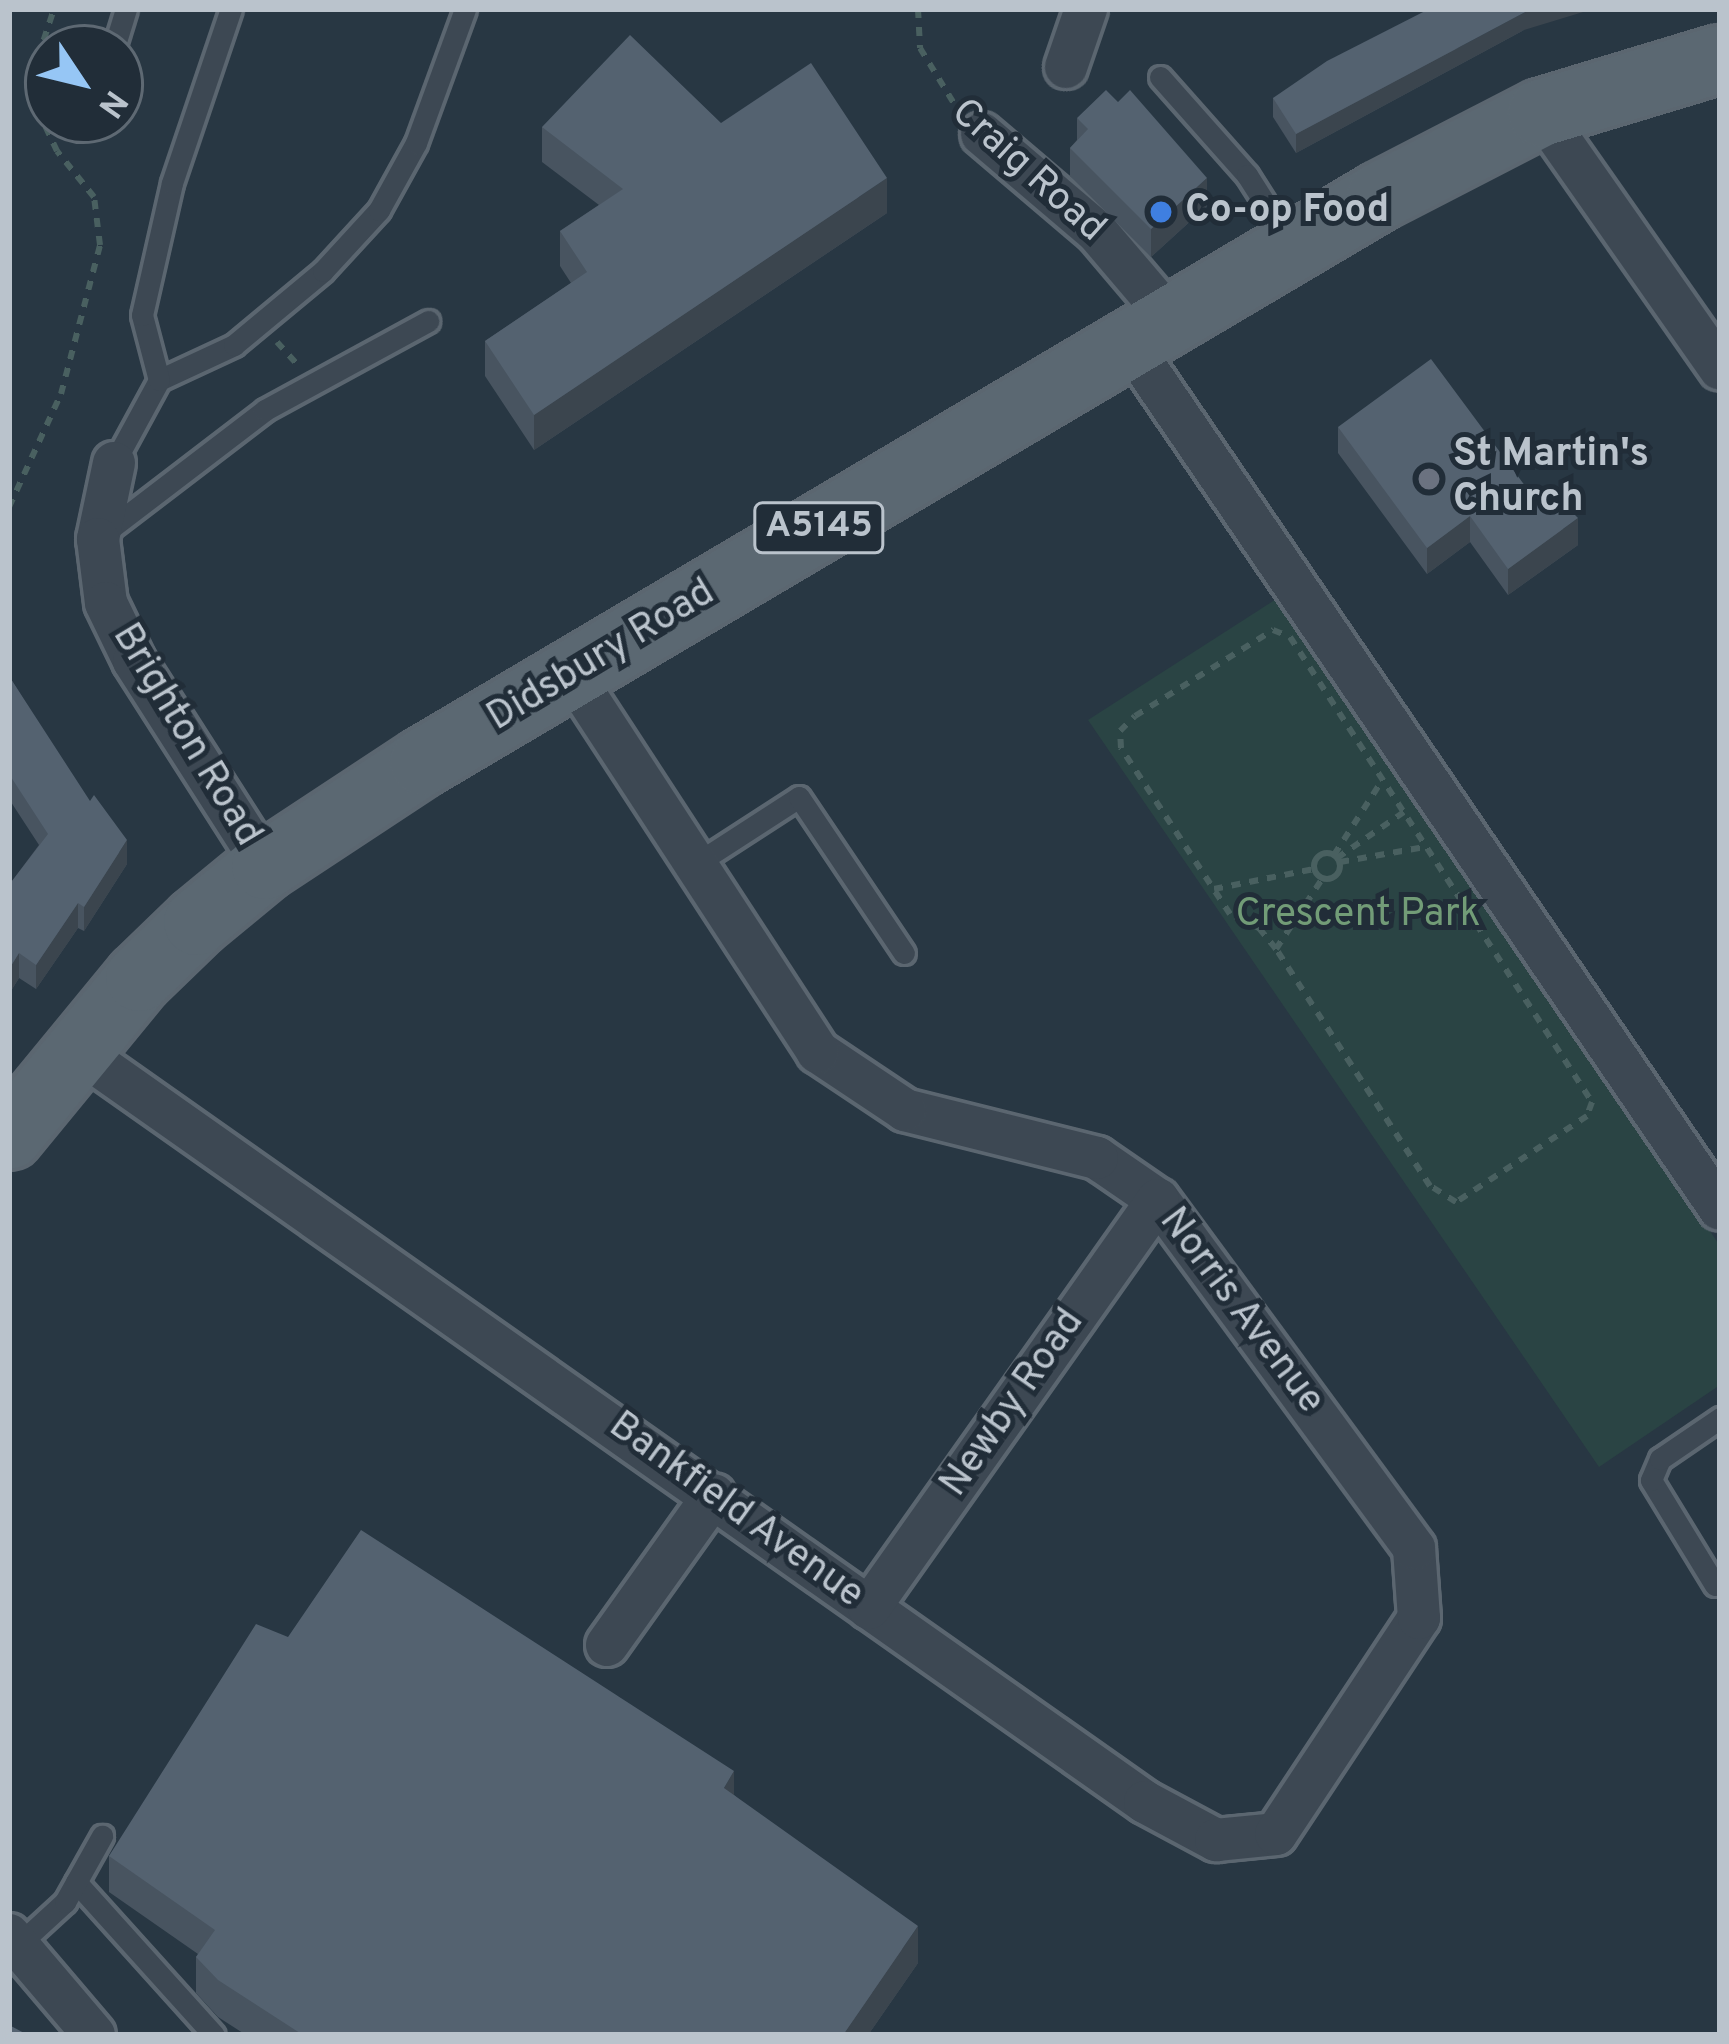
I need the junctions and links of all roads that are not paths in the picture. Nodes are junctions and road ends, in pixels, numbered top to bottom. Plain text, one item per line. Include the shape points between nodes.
1 (231, 9) edge
2 (465, 9) edge
3 (1086, 9) edge
4 (1720, 59) edge
5 (1066, 67) dead end
6 (1160, 77) dead end
7 (1541, 113) junction
8 (982, 134) road end
9 (1293, 248) junction
10 (428, 321) dead end
11 (1150, 331) junction
12 (1720, 368) edge
13 (160, 380) junction
14 (114, 463) joint
15 (98, 538) junction
16 (572, 676) junction
17 (698, 863) junction
18 (266, 866) junction
19 (904, 953) dead end
20 (77, 1050) junction
21 (10, 1136) edge
22 (1159, 1200) junction
23 (1720, 1209) edge
24 (1720, 1418) edge
25 (713, 1495) junction
26 (1715, 1585) dead end
27 (869, 1608) junction
28 (607, 1645) dead end
29 (1368, 1702) joint
30 (102, 1836) dead end
31 (76, 1882) junction
32 (13, 1940) edge
33 (94, 2035) edge
34 (214, 2035) edge

1 - 13 lane via 172,183 142,315
2 - 13 lane via 399,181 323,271 260,324
3 - 5 street
4 - 7 main road, Didsbury Road / A5145
6 - 9 lane via 1246,175
7 - 9 main road, Didsbury Road / A5145
7 - 12 street
8 - 11 street, Craig Road via 1096,232
9 - 11 main road, Didsbury Road / A5145
10 - 15 lane via 265,410
11 - 16 main road, Didsbury Road / A5145
11 - 23 street via 1420,802
13 - 14 lane
14 - 15 street, Brighton Road
15 - 18 street, Brighton Road via 101,584 117,632
16 - 17 street, Norris Avenue
16 - 18 main road, Didsbury Road / A5145
17 - 19 lane via 799,797
17 - 22 street, Norris Avenue via 818,1052 905,1110 1097,1159
18 - 20 main road, Didsbury Road / A5145 via 168,950
20 - 21 main road, Didsbury Road / A5145
20 - 25 street, Bankfield Avenue
22 - 27 street, Newby Road
22 - 29 street, Norris Avenue via 1414,1548 1419,1618
24 - 26 lane via 1660,1459 1651,1480
25 - 27 street, Bankfield Avenue
25 - 28 street
27 - 29 street, Bankfield Avenue via 1145,1802 1216,1840 1276,1834
30 - 31 lane
31 - 32 lane
31 - 34 lane
32 - 33 street

